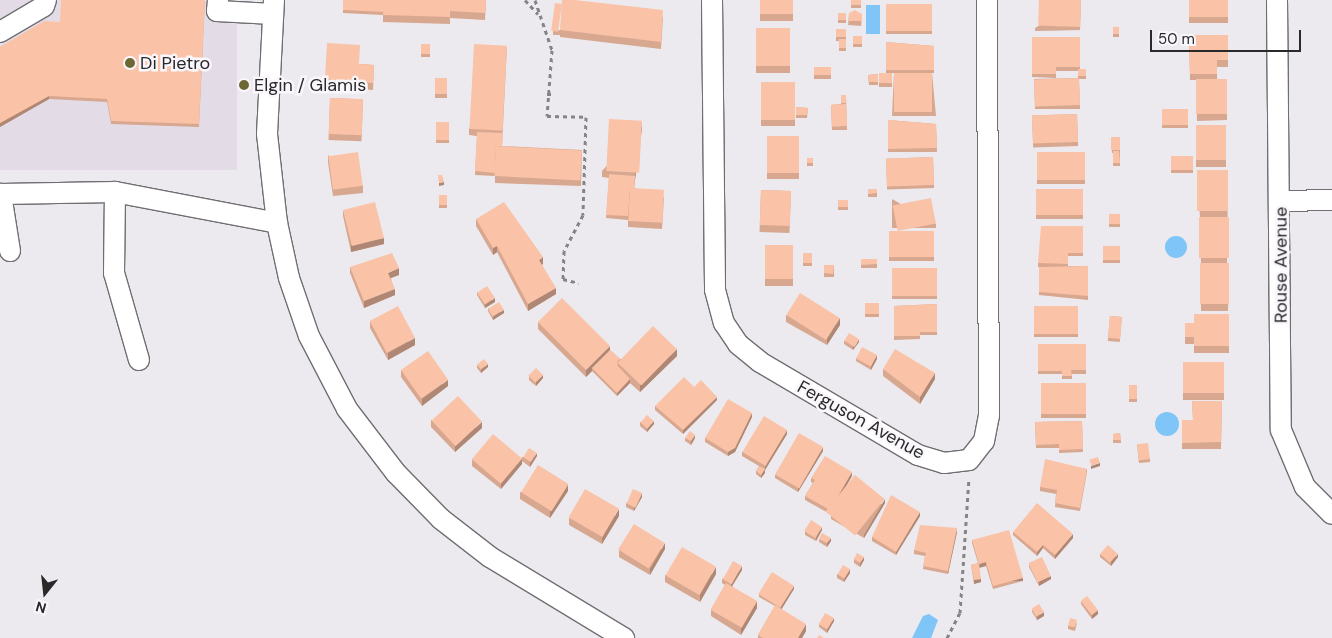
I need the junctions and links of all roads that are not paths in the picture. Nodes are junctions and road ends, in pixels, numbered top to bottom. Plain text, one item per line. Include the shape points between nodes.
1 (218, 0) edge
2 (712, 0) edge
3 (987, 0) edge
4 (1277, 0) edge
5 (44, 2) edge
6 (273, 7) edge
7 (0, 32) edge
8 (115, 192) junction
9 (1332, 200) edge
10 (1281, 201) junction
11 (277, 223) junction
12 (10, 251) dead end
13 (139, 360) dead end
14 (1332, 514) edge
15 (624, 638) edge

1 - 6 street via 218,11
2 - 3 street, Ferguson Avenue via 715,290 724,323 738,344 760,362 918,455 944,463 969,460 984,442 989,416
4 - 10 street, Rouse Avenue
5 - 7 street
6 - 11 street via 267,134
8 - 11 street
8 - 12 street via 1,194
8 - 13 street via 114,273
9 - 10 street
10 - 14 street, Rouse Avenue via 1281,430 1305,487
11 - 15 street via 289,278 309,336 346,409 396,473 441,519 490,558

